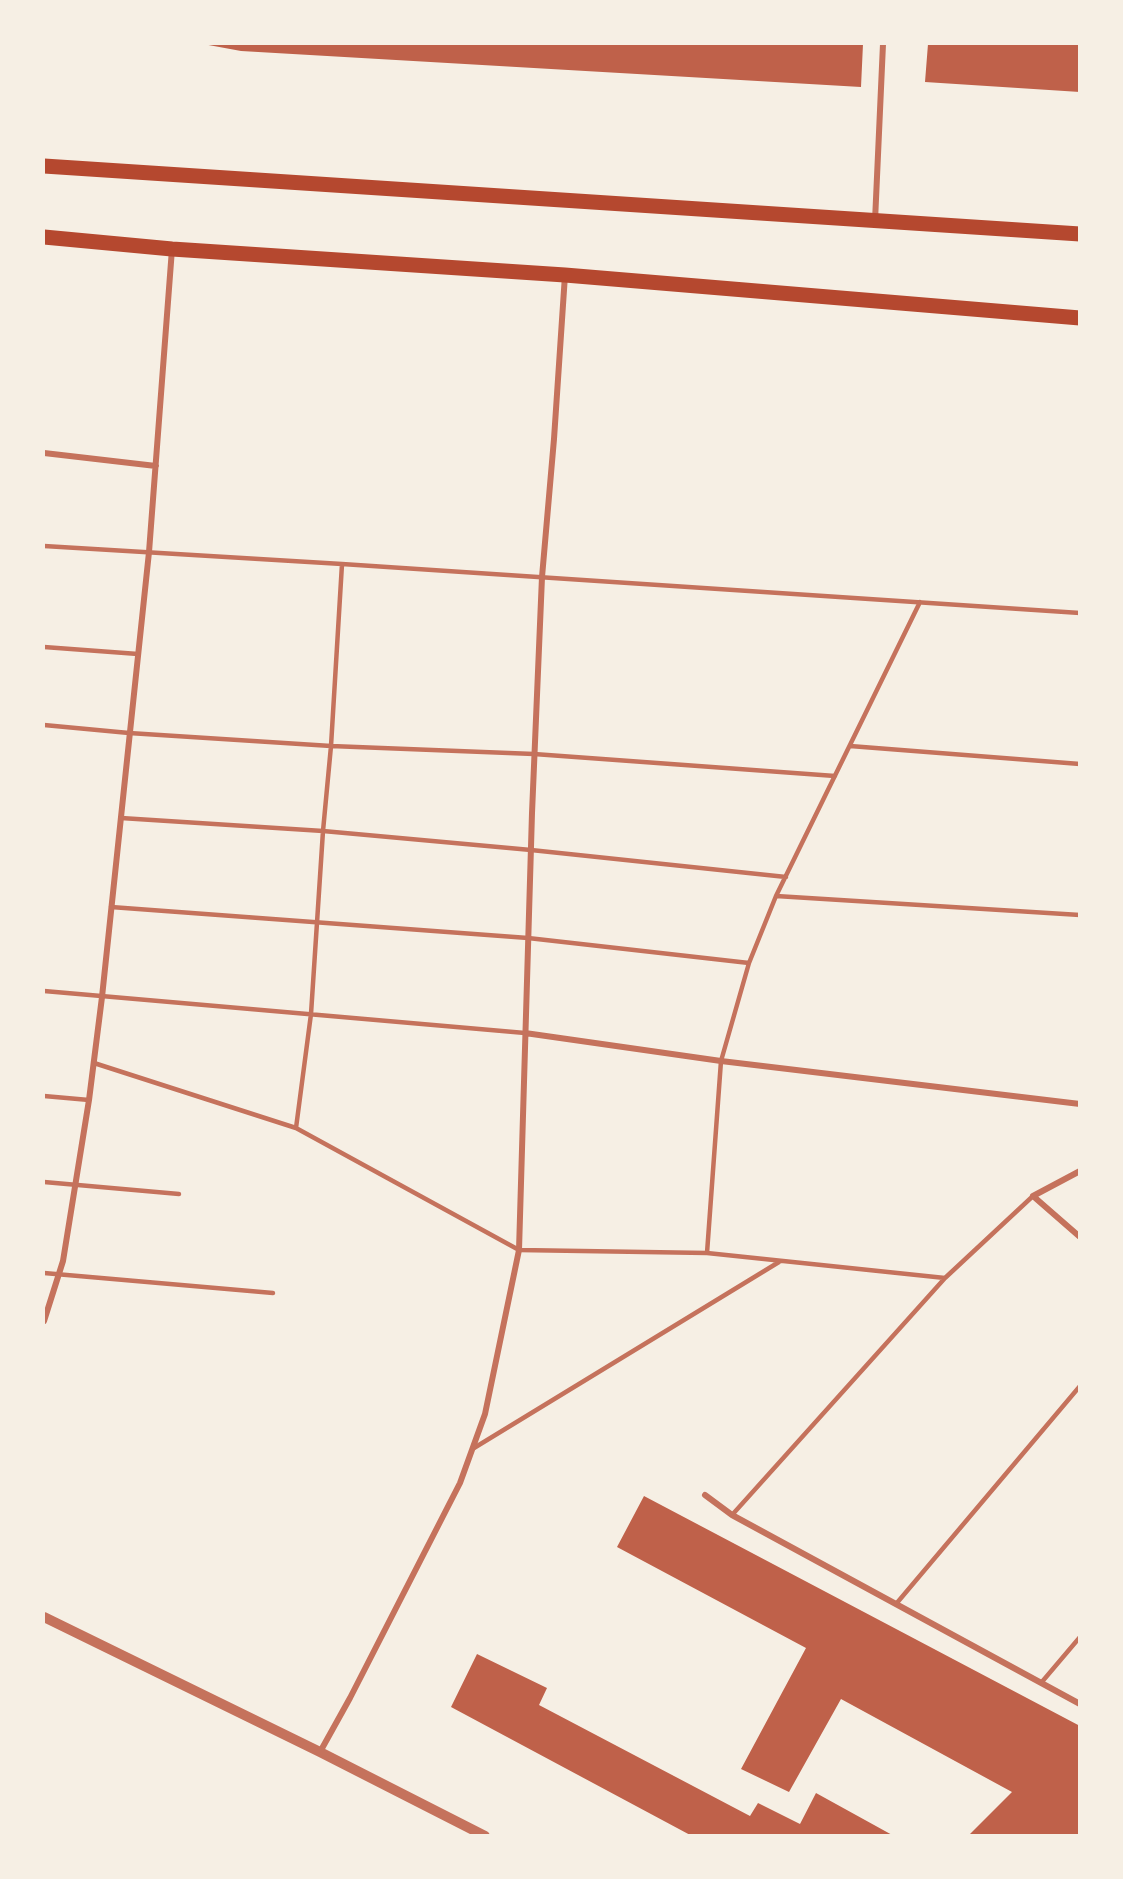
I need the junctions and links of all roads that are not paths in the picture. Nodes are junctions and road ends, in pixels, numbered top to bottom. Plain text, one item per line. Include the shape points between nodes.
1 (883, 44) edge
2 (44, 166) edge
3 (875, 222) junction
4 (1080, 234) edge
5 (44, 237) edge
6 (172, 249) junction
7 (566, 275) junction
8 (1080, 318) edge
9 (44, 453) edge
10 (156, 466) junction
11 (44, 546) edge
12 (149, 552) junction
13 (342, 564) junction
14 (542, 577) junction
15 (920, 602) junction
16 (1080, 613) edge
17 (44, 647) edge
18 (138, 654) junction
19 (44, 725) edge
20 (129, 733) junction
21 (331, 746) junction
22 (850, 746) junction
23 (534, 754) junction
24 (1080, 764) edge
25 (835, 776) junction
26 (121, 818) junction
27 (323, 831) junction
28 (531, 850) junction
29 (786, 877) junction
30 (776, 897) junction
31 (111, 907) junction
32 (1080, 915) edge
33 (319, 921) junction
34 (528, 938) junction
35 (749, 963) junction
36 (44, 991) edge
37 (102, 997) junction
38 (311, 1014) junction
39 (525, 1033) junction
40 (721, 1061) junction
41 (94, 1063) junction
42 (44, 1096) edge
43 (89, 1100) junction
44 (1080, 1104) edge
45 (296, 1128) junction
46 (1080, 1171) edge
47 (44, 1182) edge
48 (75, 1184) junction
49 (179, 1194) dead end
50 (1033, 1196) junction
51 (1080, 1237) edge
52 (519, 1250) junction
53 (707, 1253) junction
54 (779, 1261) junction
55 (44, 1273) edge
56 (58, 1274) junction
57 (945, 1278) junction
58 (273, 1293) dead end
59 (44, 1321) edge
60 (1080, 1386) edge
61 (474, 1448) junction
62 (705, 1495) dead end
63 (732, 1515) junction
64 (896, 1604) junction
65 (44, 1617) edge
66 (1080, 1637) edge
67 (1041, 1683) junction
68 (1080, 1704) edge
69 (320, 1752) junction
70 (485, 1836) edge

1 - 3 street
2 - 3 main road
3 - 4 main road
5 - 6 main road
6 - 7 main road
6 - 10 street
7 - 8 main road
7 - 14 street
9 - 10 street
10 - 12 street
11 - 12 lane
12 - 13 lane
12 - 18 street
13 - 14 lane
13 - 21 lane
14 - 15 lane
14 - 23 street
15 - 16 lane
15 - 22 lane
17 - 18 lane
18 - 20 street
19 - 20 lane
20 - 21 lane
20 - 26 street
21 - 23 lane
21 - 27 lane
22 - 24 lane
22 - 25 lane
23 - 25 lane
23 - 28 street
25 - 29 lane
26 - 27 lane
26 - 31 street
27 - 28 lane
27 - 33 lane
28 - 29 lane
28 - 34 street
29 - 30 lane
30 - 32 lane
30 - 35 lane
31 - 33 lane
31 - 37 street
33 - 34 lane
33 - 38 lane
34 - 35 lane
34 - 39 street
35 - 40 lane
36 - 37 lane
37 - 38 lane
37 - 41 street
38 - 39 lane
38 - 45 lane
39 - 40 street
39 - 52 street
40 - 44 street
40 - 53 lane
41 - 43 street
41 - 45 lane
42 - 43 lane
43 - 48 street
45 - 52 lane
46 - 50 street
47 - 48 lane
48 - 49 lane
48 - 56 street
50 - 51 street
50 - 57 lane
52 - 53 lane
52 - 61 street via 485,1414
53 - 54 lane
54 - 57 lane
54 - 61 lane
55 - 56 lane
56 - 58 lane
56 - 59 street
57 - 63 lane
60 - 64 lane
61 - 69 street via 460,1483
62 - 63 street
63 - 64 street
64 - 67 street
65 - 69 street
66 - 67 lane
67 - 68 street
69 - 70 street

